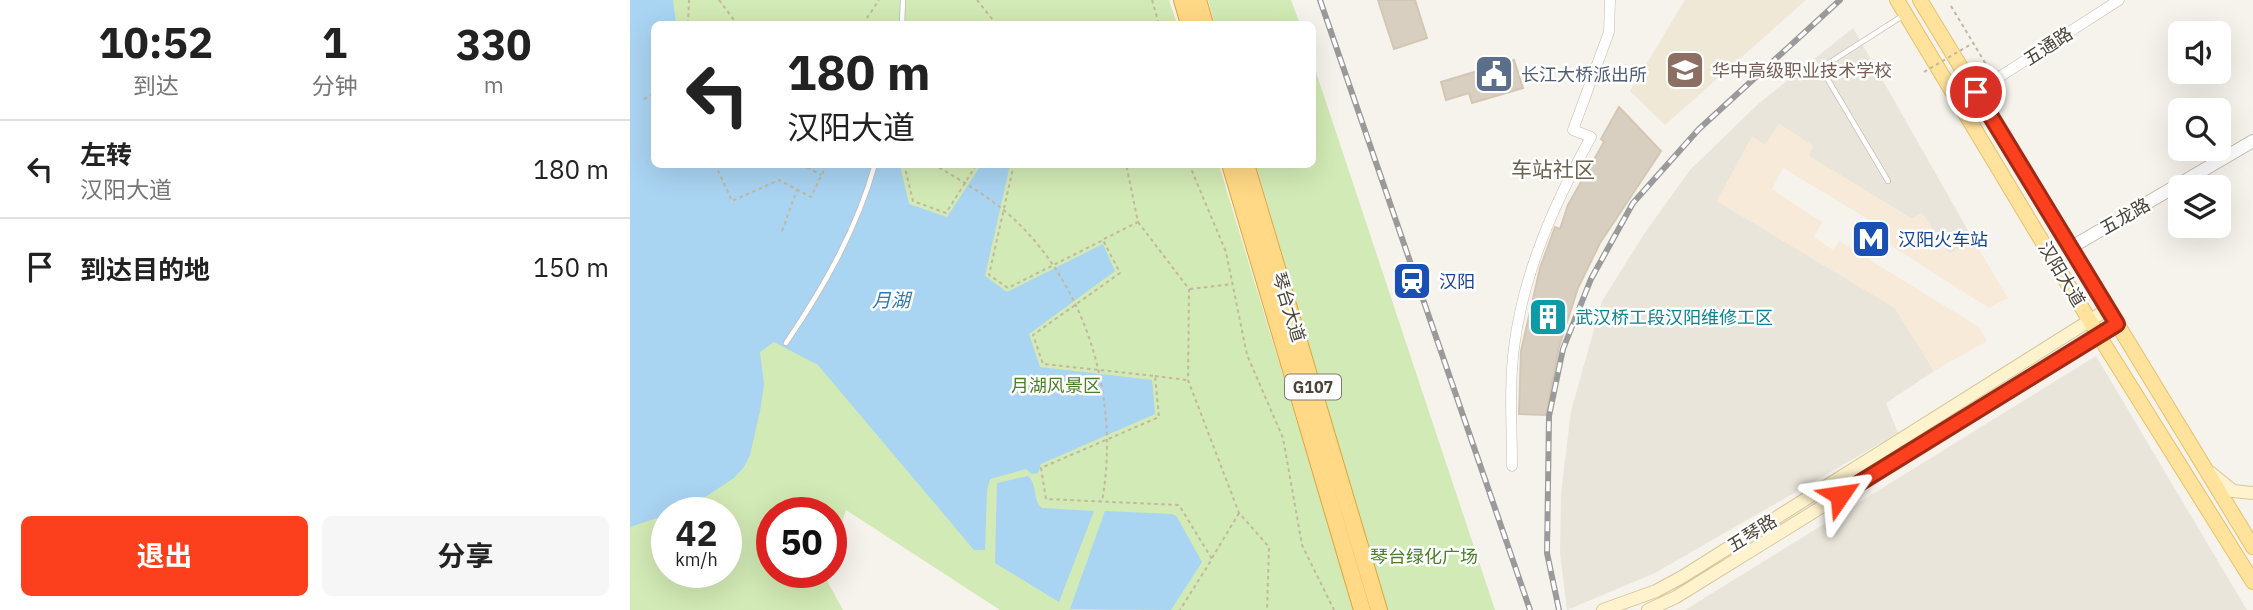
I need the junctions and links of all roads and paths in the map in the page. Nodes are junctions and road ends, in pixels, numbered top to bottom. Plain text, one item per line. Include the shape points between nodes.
1 (689, 0) edge
2 (719, 0) edge
3 (879, 0) edge
4 (903, 0) edge
5 (977, 0) edge
6 (1152, 0) edge
7 (1182, 0) edge
8 (1198, 0) edge
9 (1610, 0) edge
10 (1897, 0) edge
11 (1920, 0) edge
12 (2119, 0) edge
13 (1951, 6) dead end
14 (1905, 14) junction
15 (688, 21) edge
16 (735, 21) edge
17 (865, 21) edge
18 (902, 21) edge
19 (994, 21) edge
20 (1158, 21) edge
21 (1188, 21) edge
22 (1204, 21) edge
23 (1973, 43) junction
24 (1924, 72) dead end
25 (1993, 76) dead end
26 (1976, 92) junction
27 (651, 96) edge
28 (644, 99) dead end
29 (2253, 141) edge
30 (717, 168) edge
31 (809, 168) edge
32 (825, 168) edge
33 (873, 168) edge
34 (905, 168) edge
35 (940, 168) edge
36 (975, 168) edge
37 (1013, 168) edge
38 (1127, 168) edge
39 (1191, 168) edge
40 (1231, 168) edge
41 (1247, 168) edge
42 (822, 175) junction
43 (1888, 181) dead end
44 (966, 184) junction
45 (797, 190) junction
46 (1004, 210) junction
47 (1138, 222) junction
48 (782, 231) dead end
49 (1103, 240) junction
50 (2070, 248) junction
51 (1053, 267) junction
52 (1234, 284) junction
53 (1189, 289) junction
54 (1073, 303) junction
55 (2108, 309) junction
56 (2090, 320) junction
57 (2117, 324) junction
58 (2099, 336) junction
59 (786, 343) dead end
60 (1099, 372) junction
61 (1155, 376) junction
62 (1188, 380) junction
63 (1107, 437) junction
64 (1512, 466) dead end
65 (2205, 468) junction
66 (2253, 493) edge
67 (1102, 502) junction
68 (1239, 513) junction
69 (2253, 547) edge
70 (1212, 559) junction
71 (2253, 582) edge
72 (1180, 610) edge
73 (1267, 610) edge
74 (1334, 610) edge
75 (1362, 610) edge
76 (1379, 610) edge
77 (1603, 610) edge
78 (1648, 610) edge

1 - 15 path
2 - 16 path
3 - 17 path
4 - 18 lane
5 - 19 path
6 - 20 path
7 - 21 highway
8 - 22 highway
9 - 64 street via 1609,32 1573,130 1591,137 1564,186 1530,271 1514,348
10 - 14 main road, 汉阳大道
11 - 26 main road, 汉阳大道
12 - 26 street, 五通路
13 - 23 path
14 - 43 lane via 1821,68
14 - 56 main road, 汉阳大道
23 - 24 path, bridge
23 - 25 path
26 - 50 main road, 汉阳大道
27 - 28 path
29 - 50 street, 五龙路
30 - 45 path via 732,201 779,180
31 - 42 path
32 - 42 path
33 - 59 lane via 844,246
34 - 44 path via 913,201 946,213
35 - 44 path
36 - 44 path
37 - 46 path
38 - 47 path
39 - 52 path via 1226,252
40 - 75 highway, 琴台大道 / G107
41 - 76 highway, 琴台大道 / G107
42 - 45 path via 811,197
44 - 46 path
45 - 48 path
46 - 51 path via 1026,230
46 - 51 path via 989,275 1008,288
47 - 49 path
47 - 53 path
49 - 51 path
49 - 54 path via 1120,273
50 - 55 main road, 汉阳大道
51 - 54 path
52 - 53 path
52 - 74 path via 1247,355 1283,438 1302,544
53 - 62 path
54 - 60 path
54 - 60 path via 1033,335 1043,364
55 - 56 main road, 五琴路
55 - 57 main road, 汉阳大道
56 - 58 main road, 汉阳大道
56 - 77 main road, 五琴路 via 1675,580
57 - 58 main road, 五琴路
57 - 65 main road, 汉阳大道
58 - 71 main road, 汉阳大道
58 - 78 main road, 五琴路
60 - 61 path
60 - 63 path
61 - 62 path
61 - 63 path via 1159,417
62 - 68 path
63 - 67 path
63 - 67 path via 1041,468 1046,499
65 - 66 main road via 2233,491
65 - 69 main road, 汉阳大道
67 - 70 path via 1179,505
68 - 70 path
68 - 73 path via 1269,547
70 - 72 path

